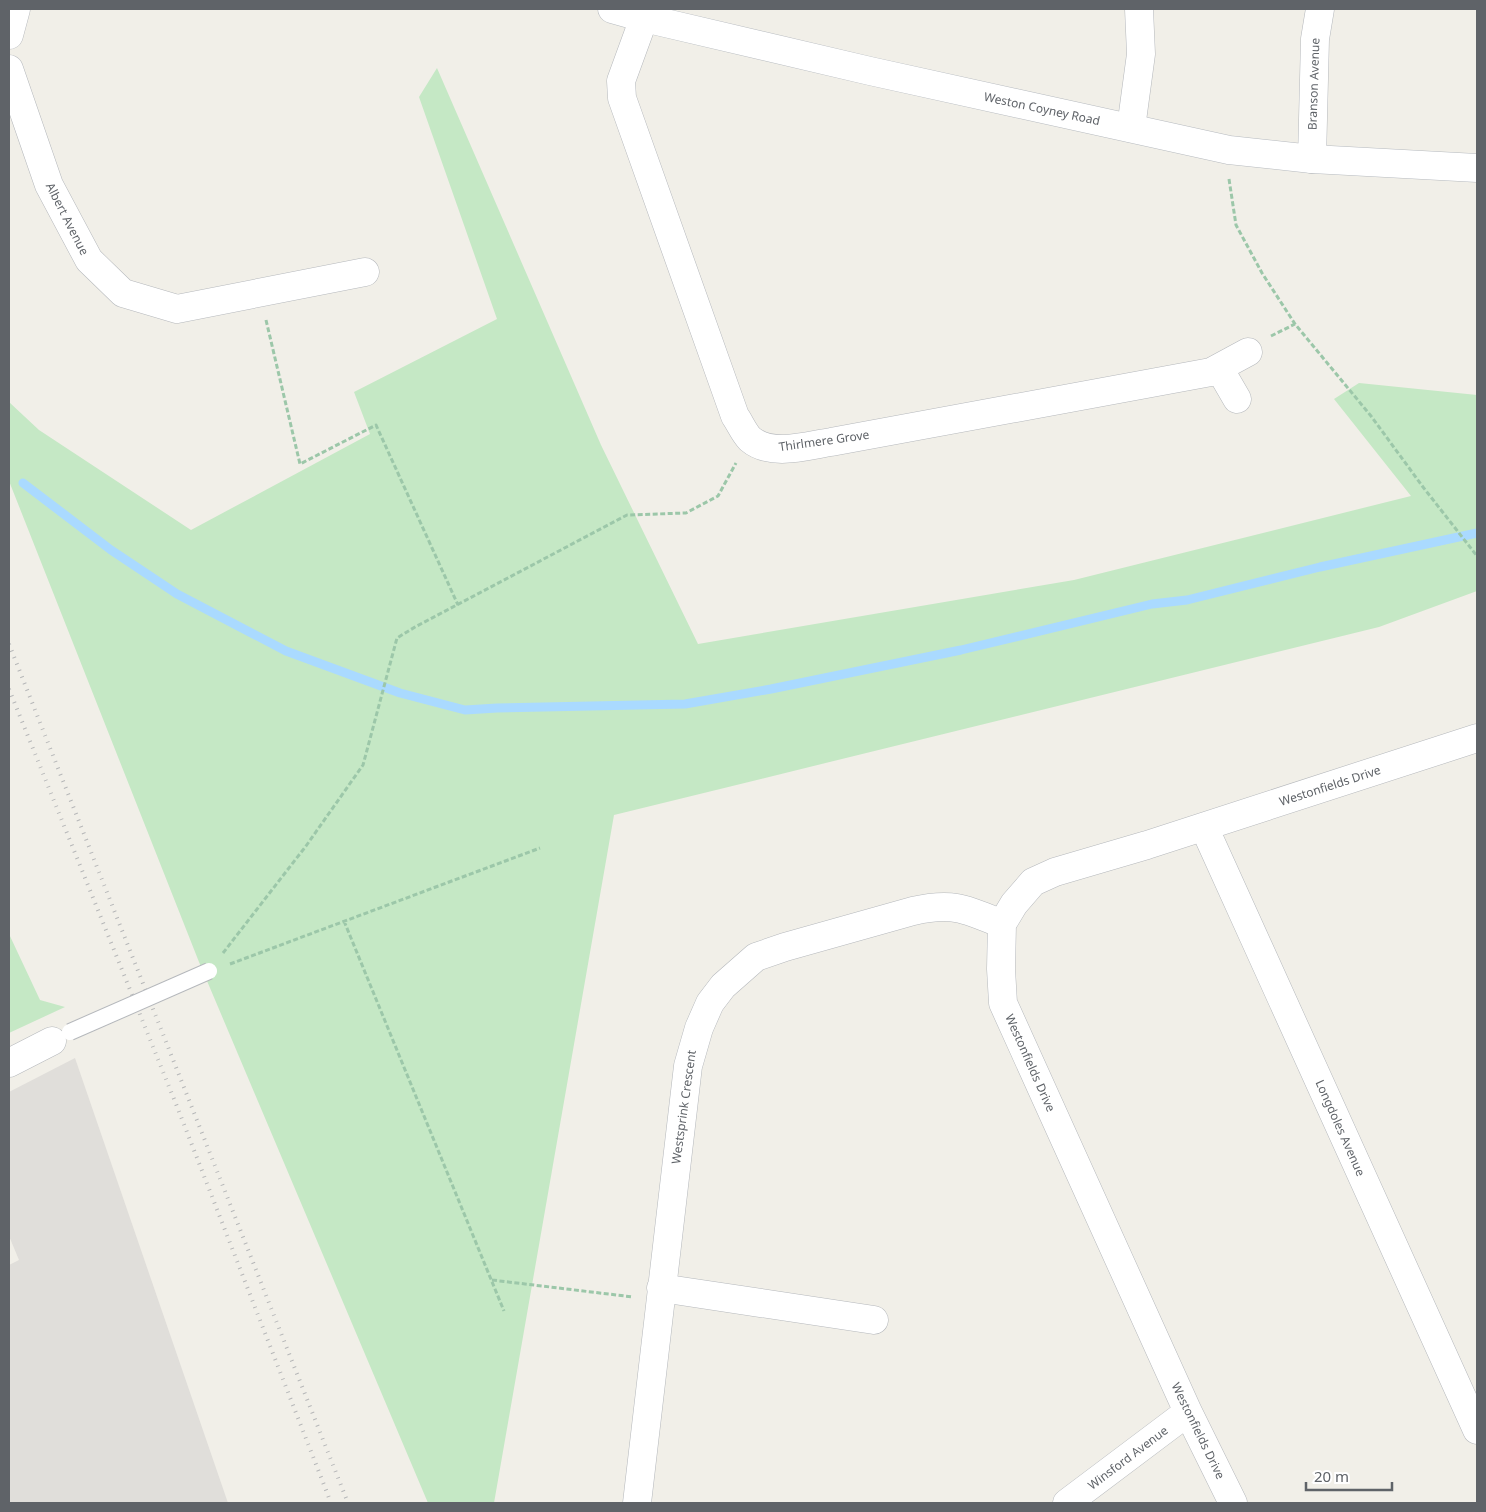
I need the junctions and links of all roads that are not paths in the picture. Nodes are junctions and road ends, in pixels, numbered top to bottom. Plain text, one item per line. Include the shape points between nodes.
1 (16, 9) edge
2 (612, 9) edge
3 (1139, 9) edge
4 (1320, 9) edge
5 (644, 18) junction
6 (9, 35) edge
7 (9, 69) edge
8 (1131, 128) junction
9 (1312, 159) junction
10 (1477, 168) edge
11 (365, 272) dead end
12 (1248, 352) dead end
13 (1219, 368) junction
14 (1237, 399) dead end
15 (1476, 742) edge
16 (1204, 827) junction
17 (1002, 924) junction
18 (209, 971) road end
19 (61, 1036) joint
20 (9, 1062) edge
21 (653, 1295) junction
22 (874, 1320) dead end
23 (1188, 1412) junction
24 (1477, 1430) edge
25 (637, 1503) edge
26 (1067, 1503) edge
27 (1233, 1503) edge

1 - 6 street
2 - 5 street, Weston Coyney Road
3 - 8 street via 1141,54
4 - 9 street, Branson Avenue via 1315,39
5 - 8 street, Weston Coyney Road
5 - 13 street, Thirlmere Grove via 621,81 622,98 735,416 749,438 760,445 788,448 831,442
7 - 11 street, Albert Avenue via 48,185 88,260 122,293 177,309
8 - 9 street, Weston Coyney Road via 1229,150
9 - 10 street, Weston Coyney Road
12 - 13 street, Thirlmere Grove
13 - 14 street
15 - 16 street, Westonfields Drive
16 - 17 street, Westonfields Drive via 1055,872 1033,882
16 - 24 street, Longdoles Avenue
17 - 21 street, Westsprink Crescent via 967,910 931,907 784,946 756,957 724,986 710,1003 688,1066
17 - 23 street, Westonfields Drive via 1003,1003
18 - 19 lane, bridge
19 - 20 street
21 - 22 street
21 - 25 street, Westsprink Crescent
23 - 26 street, Winsford Avenue
23 - 27 street, Westonfields Drive

